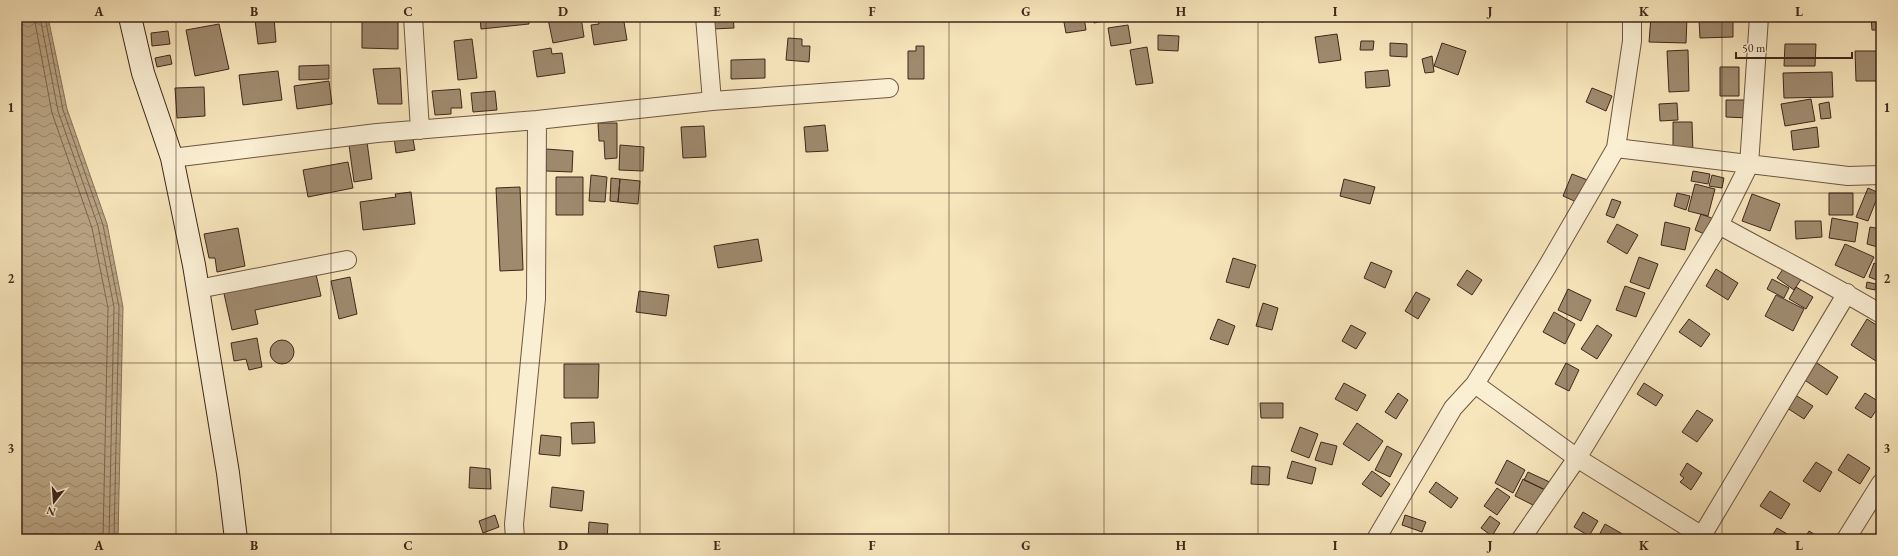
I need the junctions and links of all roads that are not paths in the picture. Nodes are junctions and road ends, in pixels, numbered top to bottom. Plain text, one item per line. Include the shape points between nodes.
1 (130, 17) edge
2 (413, 17) edge
3 (705, 17) edge
4 (1632, 17) edge
5 (1759, 17) edge
6 (889, 88) dead end
7 (712, 101) junction
8 (537, 120) junction
9 (420, 130) junction
10 (1616, 148) junction
11 (172, 158) junction
12 (1749, 165) junction
13 (1881, 175) edge
14 (1719, 225) junction
15 (347, 260) dead end
16 (198, 289) junction
17 (1847, 293) junction
18 (1881, 314) edge
19 (1474, 384) junction
20 (1577, 458) junction
21 (1881, 483) edge
22 (1703, 538) edge
23 (236, 539) edge
24 (514, 539) edge
25 (1376, 539) edge
26 (1521, 539) edge
27 (1846, 539) edge

1 - 11 street via 143,73
2 - 9 street
3 - 7 street
4 - 10 street via 1632,42
5 - 12 street
6 - 7 street
7 - 8 street
8 - 9 street
8 - 24 street via 536,299
9 - 11 street
10 - 12 street
10 - 19 street via 1547,267
11 - 16 street
12 - 13 street via 1848,176
12 - 14 street
14 - 17 street
14 - 20 street
15 - 16 street
16 - 23 street via 228,473
17 - 18 street
17 - 22 street
19 - 20 street
19 - 25 street via 1453,408
20 - 22 street
20 - 26 street
21 - 27 street

